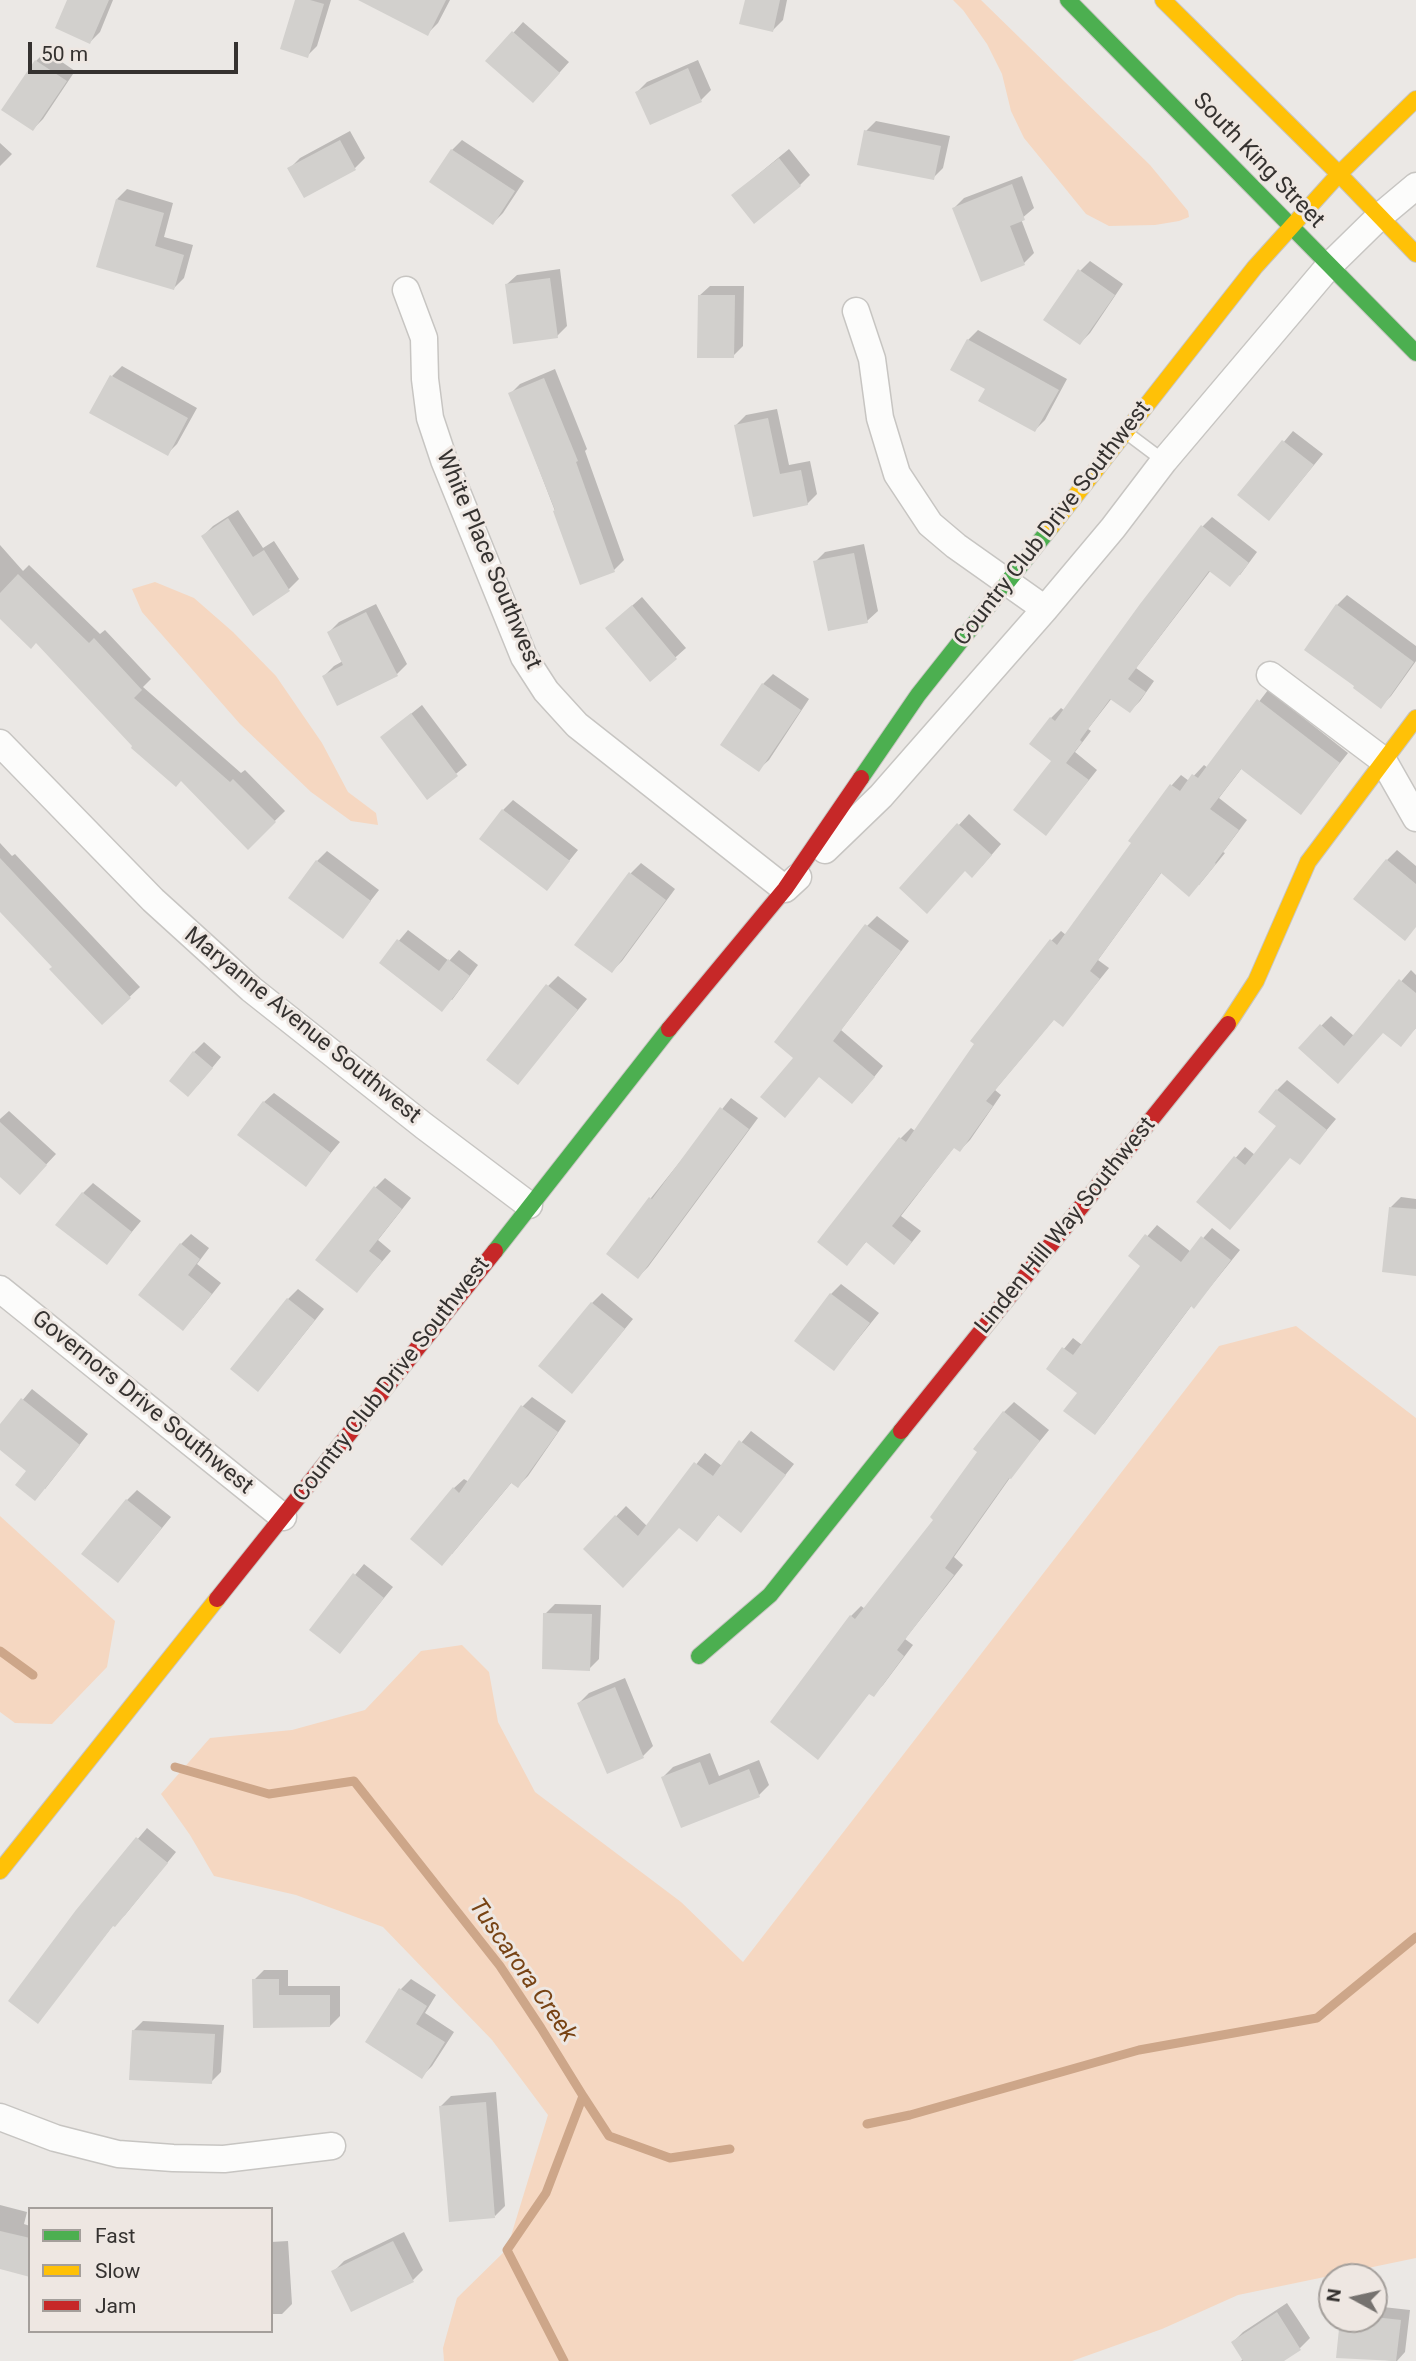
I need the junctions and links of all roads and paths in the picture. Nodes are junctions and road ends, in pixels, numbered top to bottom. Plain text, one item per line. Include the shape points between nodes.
1 (1068, 0) edge
2 (1163, 0) edge
3 (1416, 99) edge
4 (1339, 174) junction
5 (1416, 186) edge
6 (1379, 217) junction
7 (1291, 226) junction
8 (1416, 254) edge
9 (1329, 266) junction
10 (406, 290) dead end
11 (856, 311) dead end
12 (1416, 353) edge
13 (1126, 432) junction
14 (1164, 461) junction
15 (1007, 580) junction
16 (1045, 609) junction
17 (1269, 675) dead end
18 (1416, 718) edge
19 (0, 743) edge
20 (1383, 760) junction
21 (1416, 818) edge
22 (785, 889) junction
23 (529, 1205) junction
24 (0, 1289) edge
25 (283, 1517) junction
26 (699, 1656) dead end
27 (0, 1871) edge
28 (0, 2117) edge
29 (332, 2146) dead end

1 - 7 main road, South King Street
2 - 4 main road, South King Street
3 - 4 main road, Country Club Drive Southwest
4 - 6 main road, South King Street
4 - 7 main road, Country Club Drive Southwest
5 - 6 street, Country Club Drive Southwest
6 - 8 main road, South King Street
6 - 9 street, Country Club Drive Southwest
7 - 9 main road, South King Street
7 - 13 main road, Country Club Drive Southwest
9 - 12 main road, South King Street
9 - 14 street, Country Club Drive Southwest
10 - 22 street, White Place Southwest via 424,338 430,418 524,657 546,691 577,724
11 - 15 street via 872,359 880,418 897,474 930,524
13 - 14 lane
13 - 15 main road, Country Club Drive Southwest
14 - 16 street, Country Club Drive Southwest
15 - 16 street
15 - 22 main road, Country Club Drive Southwest via 918,695
16 - 22 street, Country Club Drive Southwest via 881,796
17 - 20 street
18 - 20 main road, Linden Hill Way Southwest
19 - 23 street, Maryanne Avenue Southwest via 153,900 251,989
20 - 21 street
20 - 26 main road, Linden Hill Way Southwest via 1308,862 1256,981 1237,1013 770,1595
22 - 23 main road, Country Club Drive Southwest
23 - 25 main road, Country Club Drive Southwest
24 - 25 street, Governors Drive Southwest
25 - 27 main road, Country Club Drive Southwest
28 - 29 street via 55,2138 118,2154 224,2159

